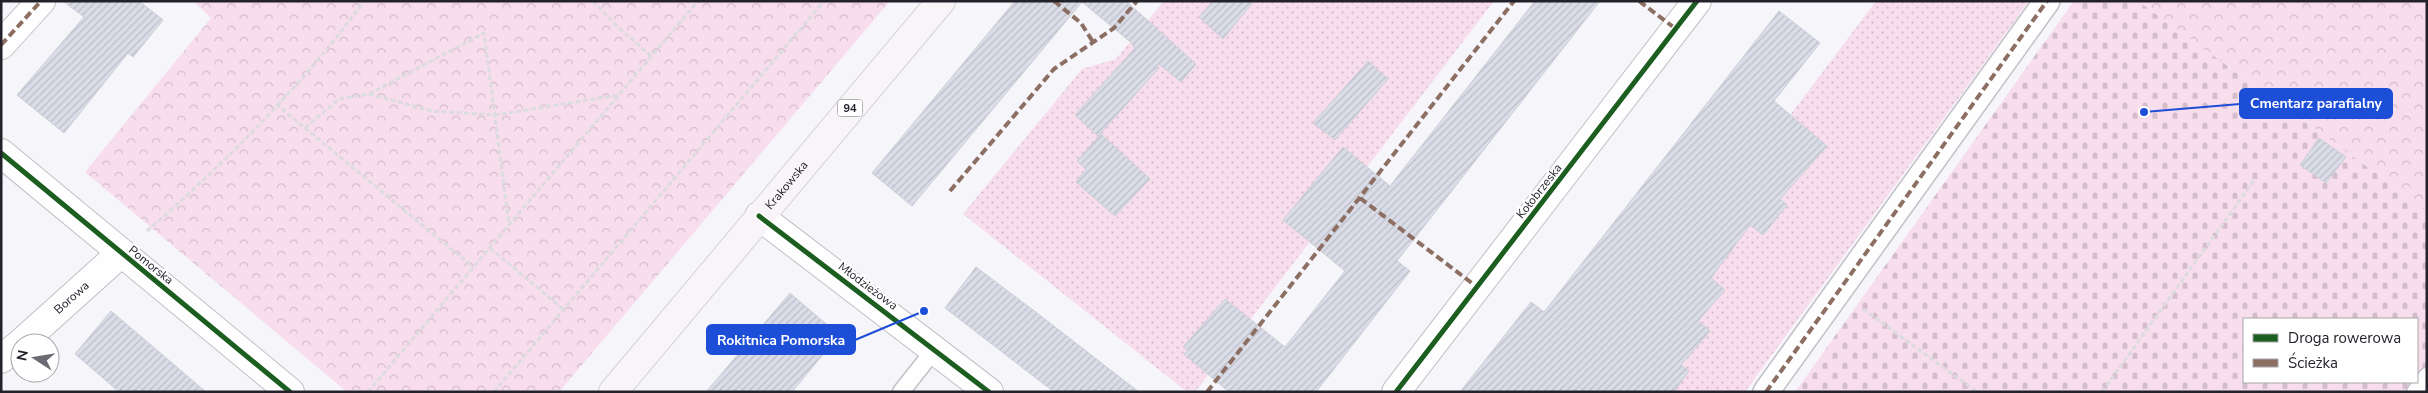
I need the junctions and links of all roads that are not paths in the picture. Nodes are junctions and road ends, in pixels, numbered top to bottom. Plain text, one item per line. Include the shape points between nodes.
1 (41, 1) edge
2 (941, 1) edge
3 (1698, 1) edge
4 (2048, 1) edge
5 (1, 45) edge
6 (1, 152) edge
7 (759, 216) junction
8 (122, 253) junction
9 (31, 333) edge
10 (935, 349) junction
11 (2427, 376) edge
12 (290, 392) edge
13 (613, 392) edge
14 (901, 392) edge
15 (989, 392) edge
16 (1396, 392) edge
17 (1766, 392) edge
18 (2415, 392) edge

1 - 5 street
2 - 7 main road, Krakowska / 94
3 - 16 street, Kołobrzeska
4 - 17 street
6 - 8 street, Pomorska
7 - 10 street, Młodzieżowa
7 - 13 main road, Krakowska / 94
8 - 9 street, Borowa
8 - 12 street, Pomorska
10 - 14 lane
10 - 15 street, Młodzieżowa
11 - 18 lane

